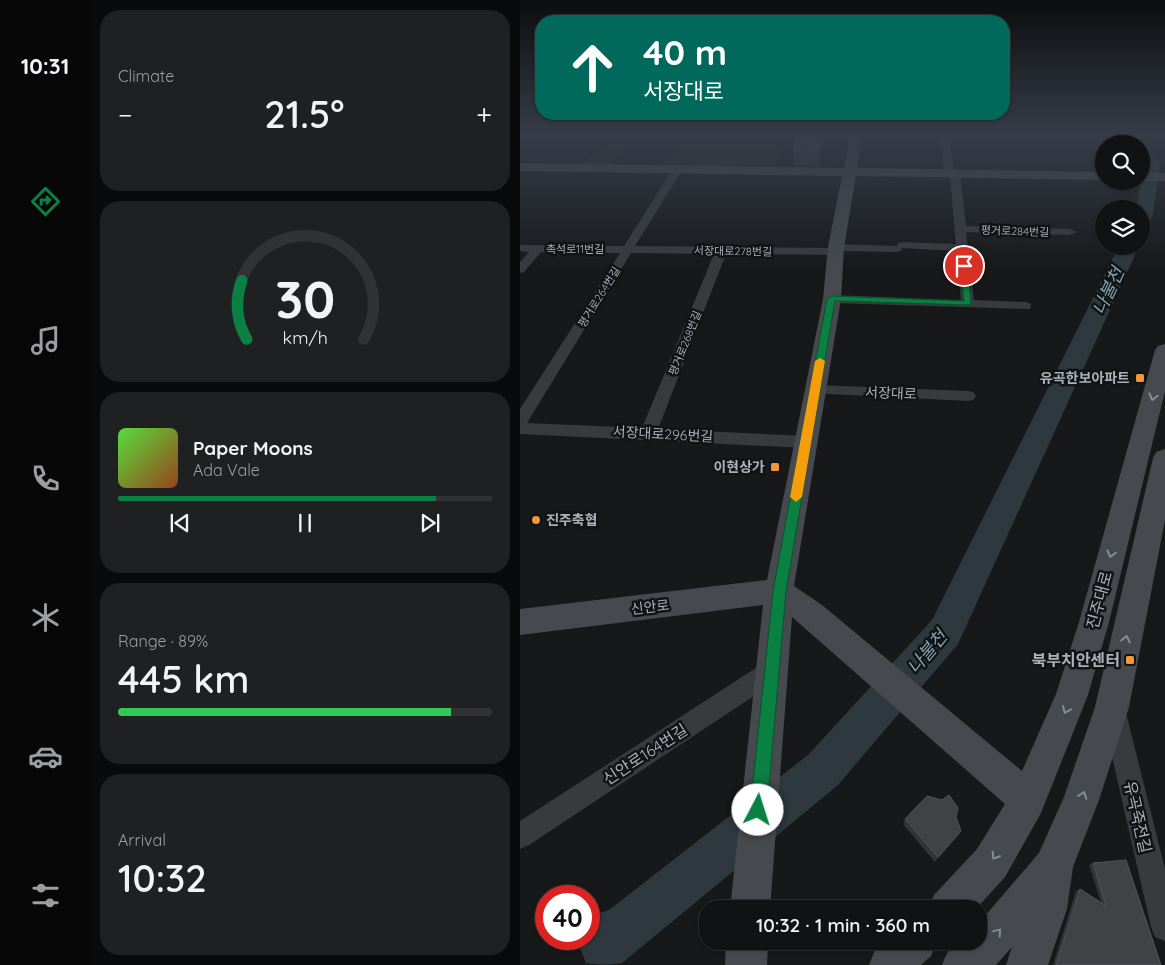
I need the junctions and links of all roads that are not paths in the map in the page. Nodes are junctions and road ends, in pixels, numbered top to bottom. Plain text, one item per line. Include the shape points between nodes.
1 (670, 181) edge
2 (848, 181) edge
3 (953, 181) edge
4 (960, 229) junction
5 (1070, 232) dead end
6 (520, 248) edge
7 (962, 248) junction
8 (536, 249) junction
9 (836, 249) junction
10 (629, 250) junction
11 (721, 252) junction
12 (520, 269) edge
13 (832, 299) junction
14 (968, 303) junction
15 (1025, 306) dead end
16 (1165, 350) edge
17 (815, 390) junction
18 (968, 396) dead end
19 (520, 422) edge
20 (520, 428) edge
21 (648, 434) junction
22 (806, 442) junction
23 (1165, 458) edge
24 (779, 591) junction
25 (520, 622) edge
26 (770, 672) junction
27 (1112, 706) junction
28 (1028, 800) junction
29 (520, 836) edge
30 (1053, 867) junction
31 (751, 900) edge
32 (956, 900) edge
33 (1165, 927) edge
34 (906, 950) edge
35 (890, 965) edge
36 (963, 965) edge
37 (1027, 965) edge

1 - 10 street, 평거로264번길
2 - 9 street
3 - 4 street, 평거로284번길
4 - 5 street, 평거로284번길
4 - 7 street, 평거로284번길
6 - 8 street, 촉석로11번길
7 - 9 street
7 - 14 street, 평거로284번길
8 - 10 street, 촉석로11번길
8 - 12 street
9 - 11 street, 서장대로278번길
9 - 13 street
10 - 11 street, 서장대로278번길
10 - 19 street, 평거로264번길
11 - 21 street, 평거로268번길
13 - 14 street
13 - 17 street
14 - 15 street
16 -> 28 street, 진주대로 via 1072,695
17 - 18 street, 서장대로
17 - 22 street
20 - 21 street, 서장대로296번길
21 - 22 street, 서장대로296번길
22 - 24 street
27 -> 23 street
24 - 25 street, 신안로
24 - 26 street
24 - 28 street via 811,614
26 - 29 street, 신안로164번길
26 - 31 street
30 -> 27 street via 1081,800
27 - 33 street, 유곡죽전길
28 -> 32 street, 진주대로 via 991,863
36 -> 30 street via 986,946
30 - 37 street via 1047,909
34 - 35 street

